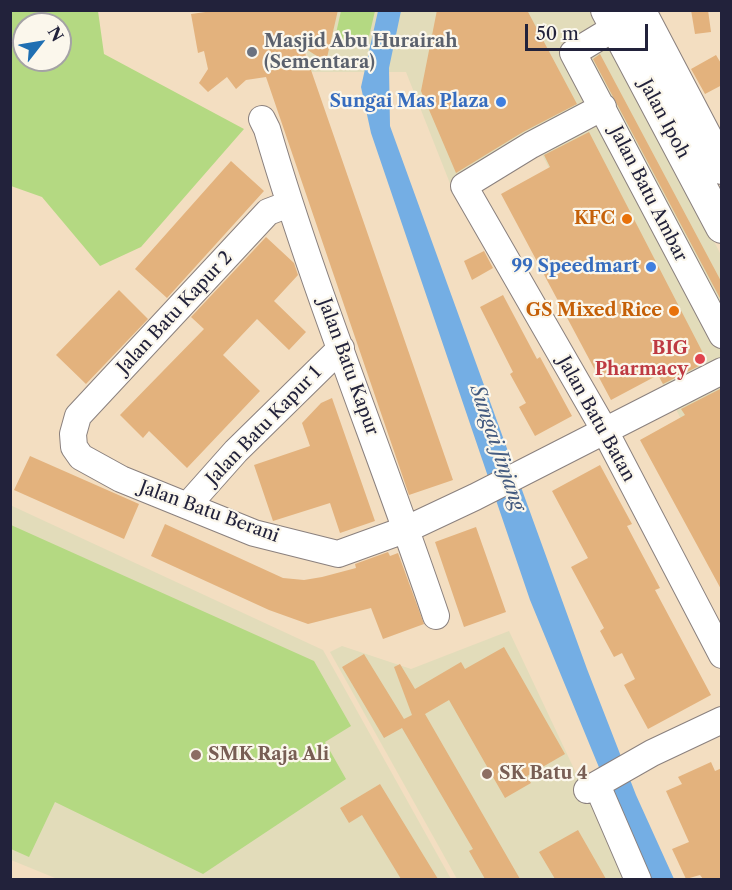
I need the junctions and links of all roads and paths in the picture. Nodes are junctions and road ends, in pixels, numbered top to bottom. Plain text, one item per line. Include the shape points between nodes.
1 (620, 16) edge
2 (603, 107) junction
3 (262, 119) dead end
4 (722, 168) edge
5 (289, 204) junction
6 (722, 227) edge
7 (722, 335) edge
8 (341, 348) junction
9 (722, 371) edge
10 (605, 431) junction
11 (73, 434) joint
12 (188, 506) junction
13 (407, 529) junction
14 (436, 616) dead end
15 (722, 655) edge
16 (722, 720) edge
17 (638, 879) edge

1 - 2 street, Jalan Batu Ambar via 573,53
1 - 4 main road, Jalan Ipoh
1 - 6 main road, Jalan Ipoh
2 - 7 street, Jalan Batu Ambar
2 - 10 street, Jalan Batu Batan via 464,186
3 - 5 street, Jalan Batu Kapur
5 - 8 street, Jalan Batu Kapur
5 - 11 street, Jalan Batu Kapur 2 via 268,212 78,416
8 - 12 street, Jalan Batu Kapur 1 via 236,452
8 - 13 street, Jalan Batu Kapur
9 - 10 street, Jalan Batu Berani
10 - 13 street, Jalan Batu Berani
10 - 15 street, Jalan Batu Batan
11 - 12 street, Jalan Batu Berani via 74,447 81,457 121,479
12 - 13 street, Jalan Batu Berani via 254,533 338,554
13 - 14 street, Jalan Batu Kapur
16 - 17 street via 596,785

